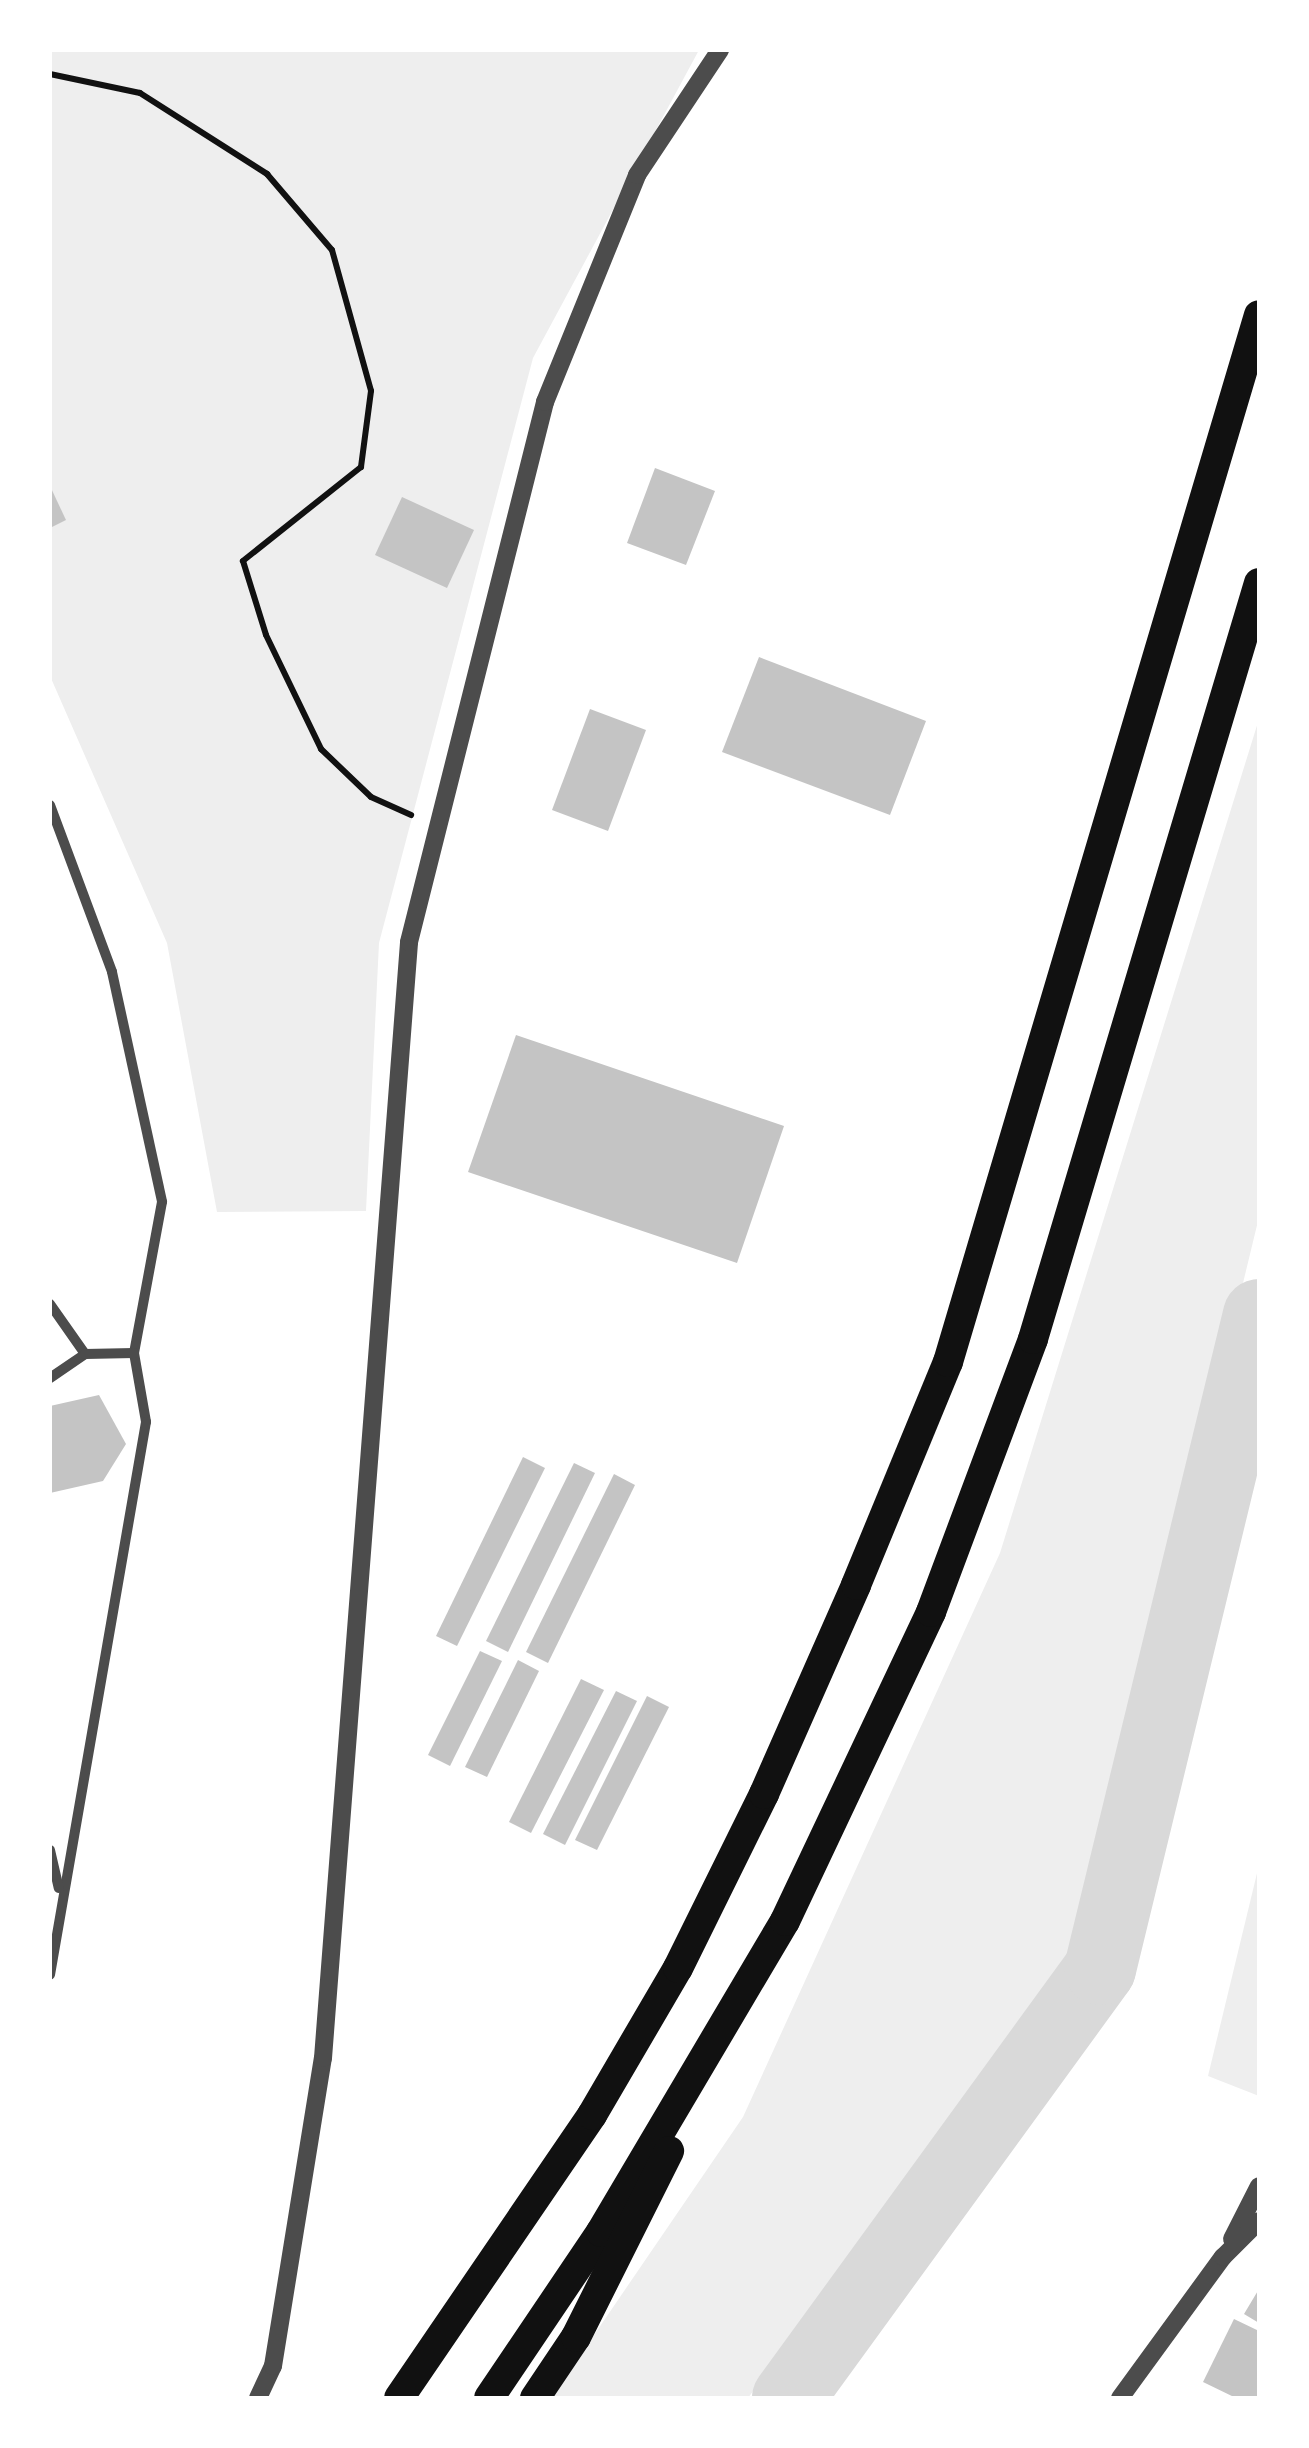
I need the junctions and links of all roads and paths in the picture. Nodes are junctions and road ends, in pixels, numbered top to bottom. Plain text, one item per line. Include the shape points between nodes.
1 (720, 50) edge
2 (50, 74) edge
3 (1259, 316) edge
4 (1259, 584) edge
5 (50, 804) edge
6 (438, 826) junction
7 (50, 1304) edge
8 (134, 1353) junction
9 (85, 1354) junction
10 (50, 1378) edge
11 (50, 1850) edge
12 (60, 1894) junction
13 (50, 1974) edge
14 (720, 2034) junction
15 (1259, 2186) edge
16 (1259, 2221) edge
17 (1223, 2257) junction
18 (258, 2398) edge
19 (399, 2398) edge
20 (489, 2398) edge
21 (534, 2398) edge
22 (1120, 2398) edge

1 - 6 street via 637,175 545,402
2 - 6 path via 140,93 267,174 332,250 371,391 360,467 243,561 266,635 320,749 371,797
3 - 19 highway via 954,1344 856,1585 678,1968 592,2116
4 - 14 highway via 1033,1339 931,1612 793,1905
5 - 8 street via 112,972 162,1202
6 - 18 street via 409,942 323,2058 274,2366
7 - 9 street
8 - 9 street
8 - 12 street via 146,1422
9 - 10 street
11 - 12 street
12 - 13 street
14 - 20 highway via 601,2232
14 - 21 highway via 632,2232 576,2337
15 - 17 street
16 - 17 street
17 - 22 street

